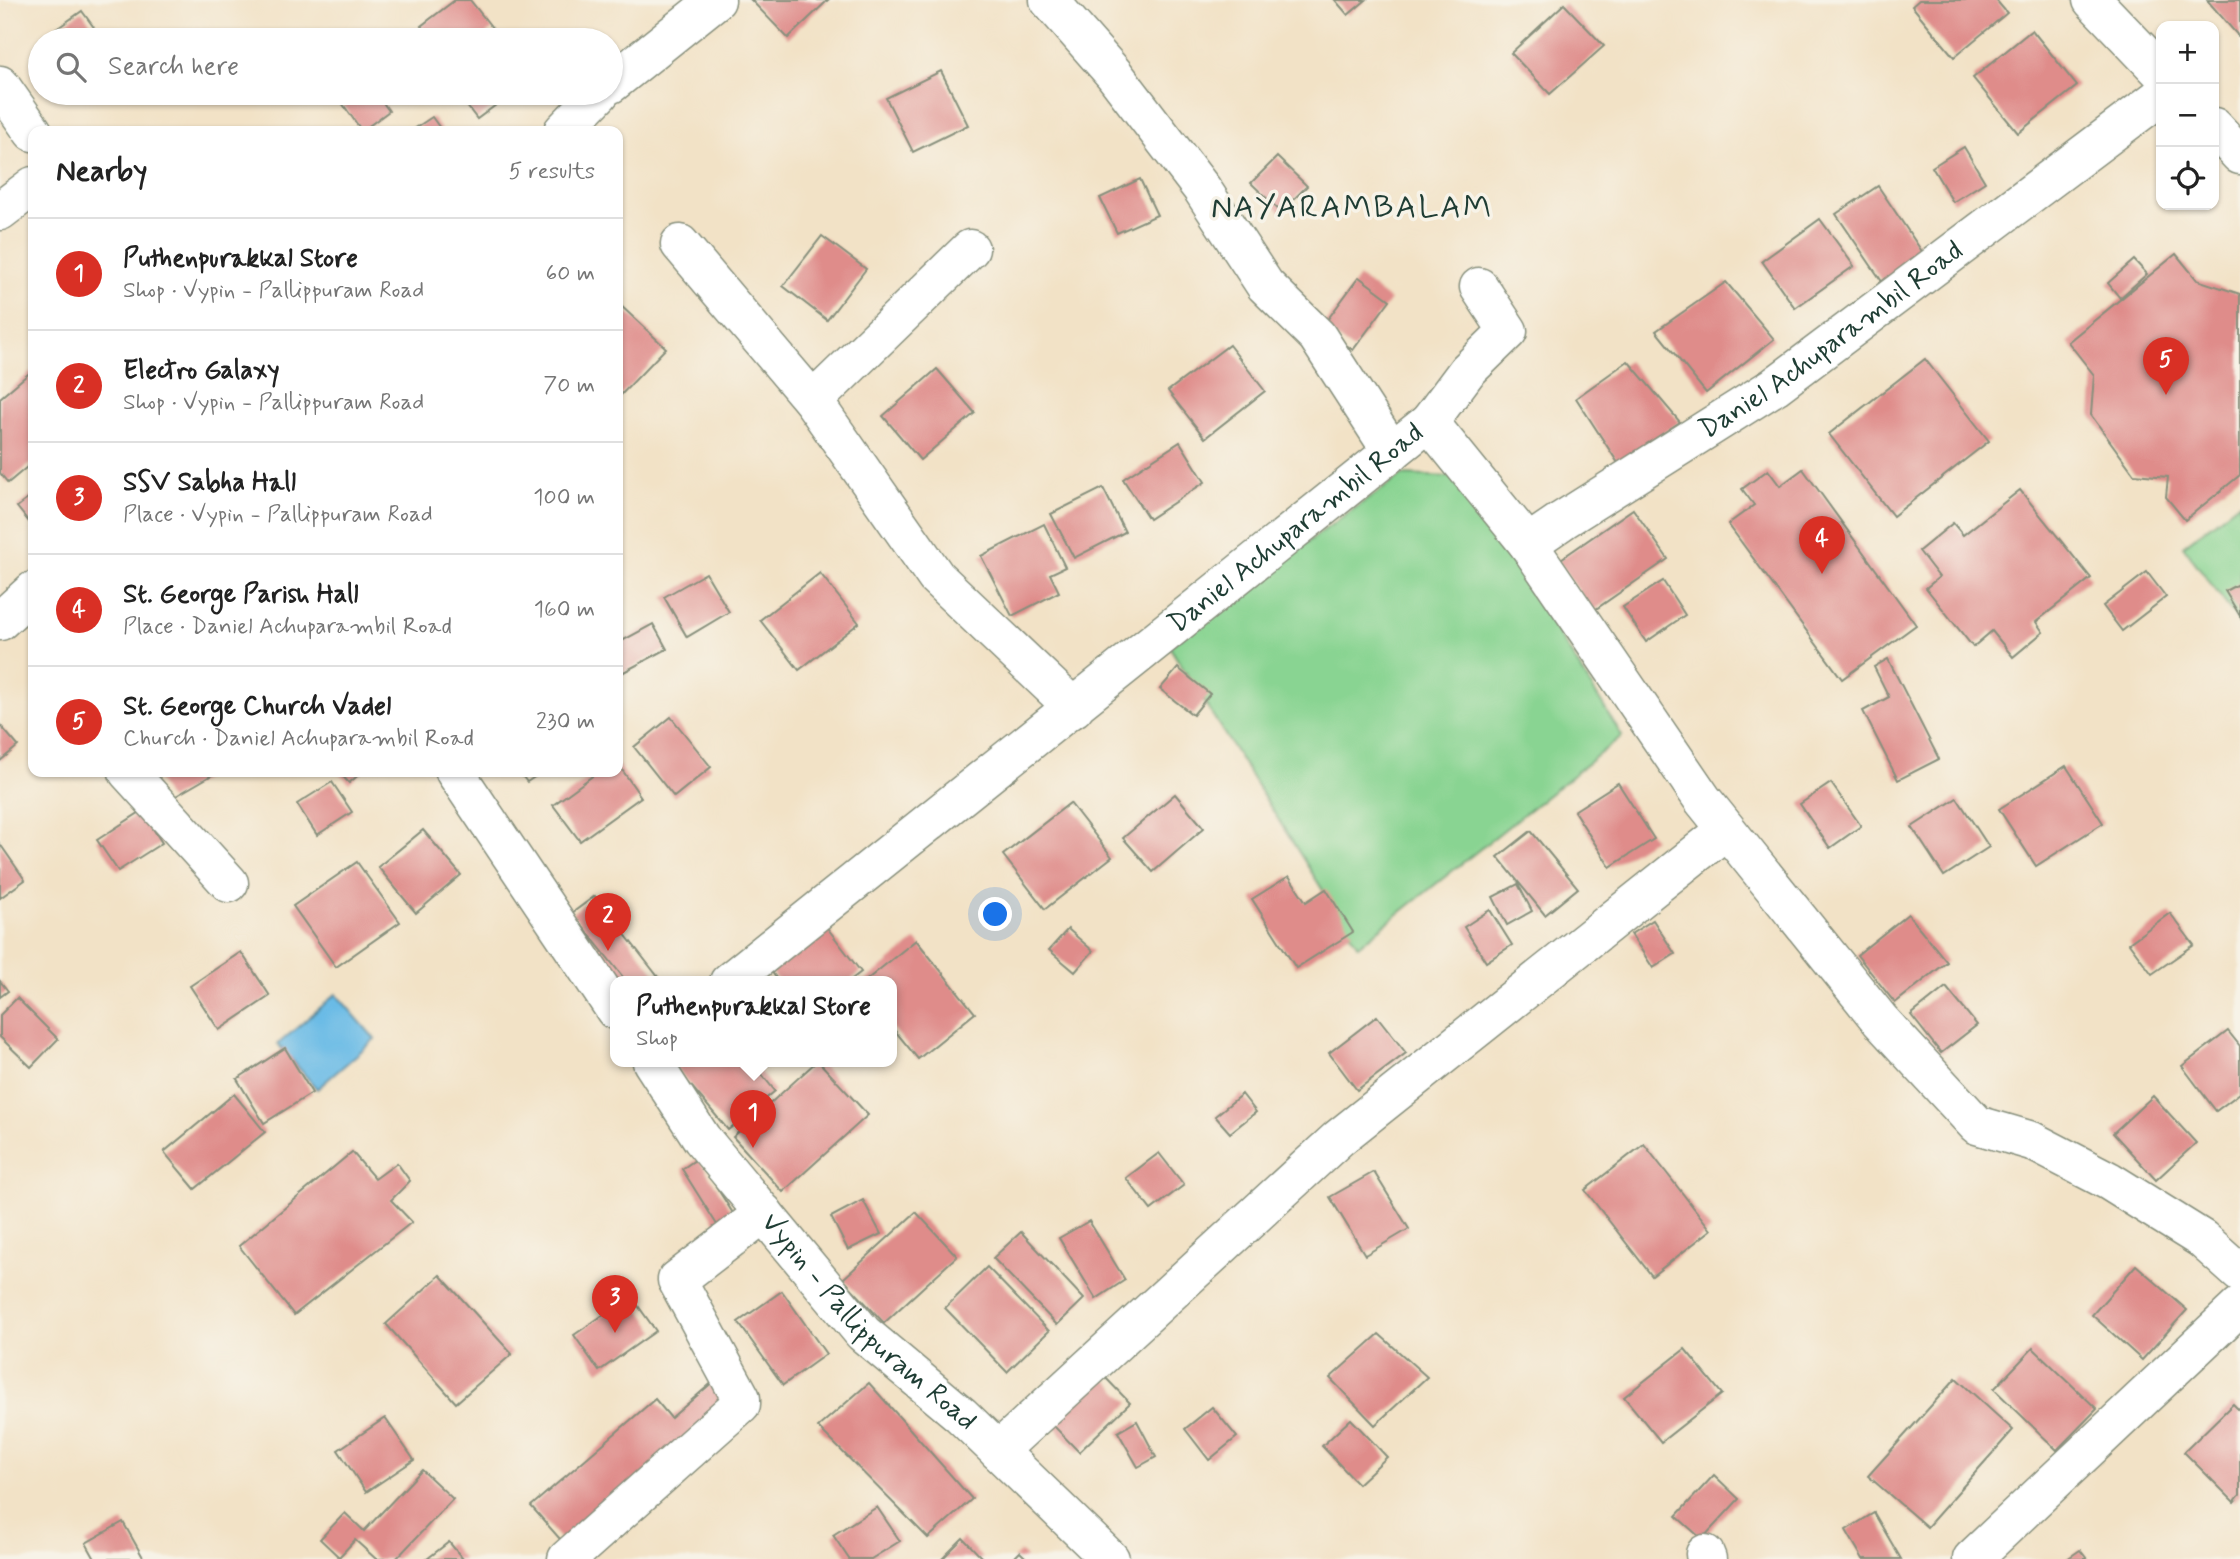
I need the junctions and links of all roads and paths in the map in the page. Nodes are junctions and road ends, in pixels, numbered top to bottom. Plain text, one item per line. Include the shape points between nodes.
1 (716, 0) edge
2 (1049, 0) edge
3 (2092, 0) edge
4 (2156, 67) edge
5 (623, 74) edge
6 (0, 85) edge
7 (2156, 100) edge
8 (588, 105) edge
9 (29, 126) edge
10 (568, 126) edge
11 (2219, 132) edge
12 (2240, 155) edge
13 (28, 191) edge
14 (0, 211) edge
15 (680, 244) dead end
16 (970, 249) dead end
17 (1479, 287) dead end
18 (813, 401) junction
19 (1429, 422) junction
20 (1392, 452) junction
21 (1528, 544) junction
22 (28, 596) edge
23 (0, 621) edge
24 (1074, 708) junction
25 (133, 777) edge
26 (457, 777) edge
27 (1726, 830) junction
28 (229, 884) dead end
29 (737, 976) edge
30 (610, 1003) edge
31 (655, 1067) edge
32 (764, 1213) junction
33 (2240, 1273) edge
34 (2240, 1306) edge
35 (998, 1451) junction
36 (567, 1559) edge
37 (1110, 1559) edge
38 (1972, 1559) edge

1 - 5 street
2 - 20 street via 1114,74 1202,189 1265,285 1317,336
3 - 4 street
6 - 9 street
7 - 21 street, Daniel Achuparambil Road via 1775,386
8 - 10 street
11 - 12 street
13 - 14 street
15 - 18 street
16 - 18 street
17 - 19 street via 1508,331 1467,370
18 - 24 street via 936,577
19 - 20 street, Daniel Achuparambil Road
19 - 21 street, Daniel Achuparambil Road
20 - 24 street, Daniel Achuparambil Road
21 - 27 street
22 - 23 street
24 - 29 street, Daniel Achuparambil Road
25 - 28 street
26 - 30 street
27 - 33 street via 1880,1020 1978,1125 2032,1141 2109,1181 2202,1239
27 - 35 street via 1339,1138
31 - 32 street, Vypin - Pallippuram Road via 702,1139
32 - 35 street, Vypin - Pallippuram Road via 863,1333
32 - 36 street via 677,1280 741,1404
34 - 38 street
35 - 37 street, Vypin - Pallippuram Road

